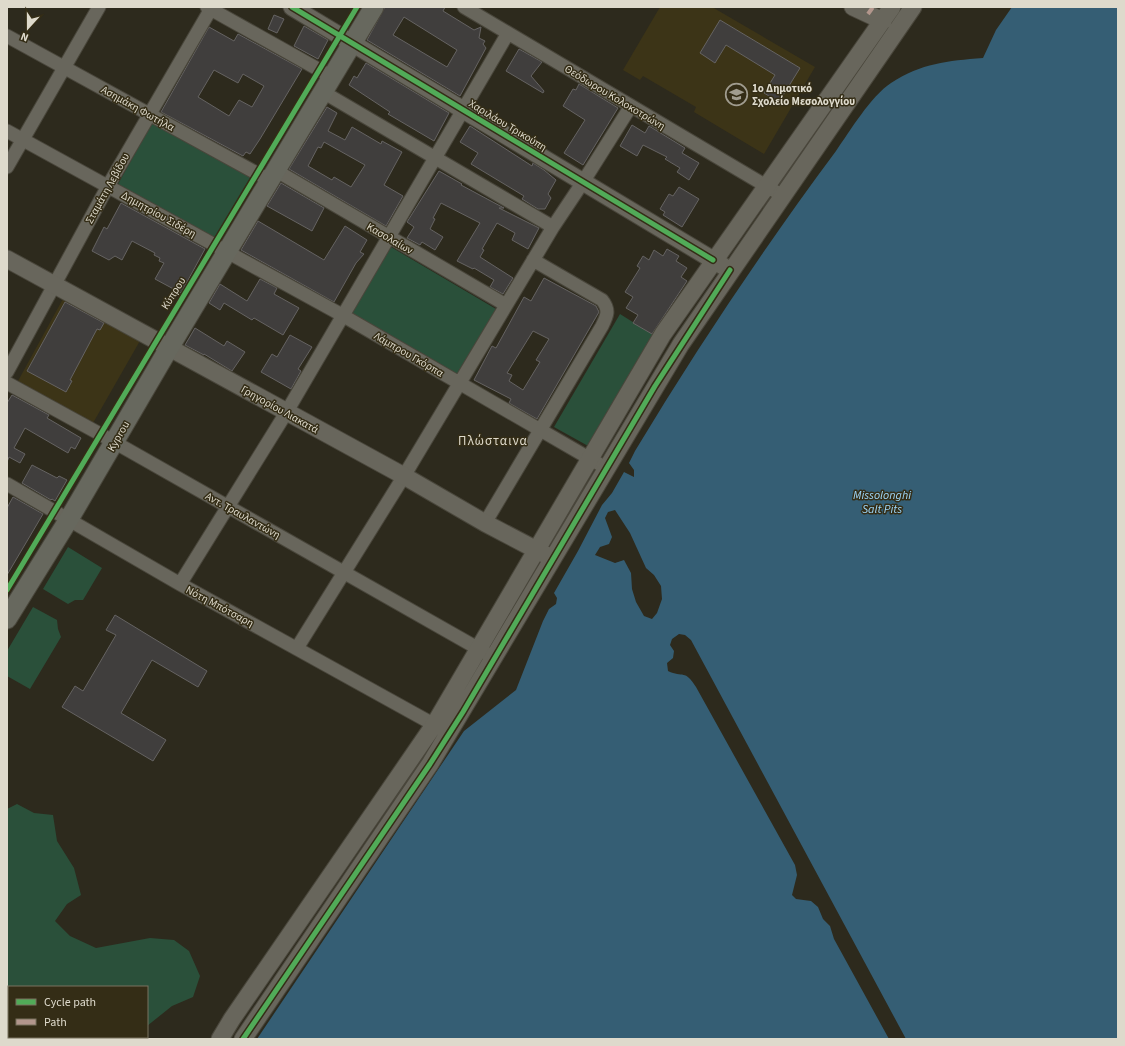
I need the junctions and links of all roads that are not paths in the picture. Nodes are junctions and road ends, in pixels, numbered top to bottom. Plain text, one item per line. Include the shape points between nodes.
1 (99, 7) edge
2 (292, 7) edge
3 (374, 7) edge
4 (464, 7) edge
5 (853, 7) edge
6 (913, 7) edge
7 (210, 8) edge
8 (888, 14) edge
9 (508, 33) junction
10 (7, 36) edge
11 (352, 43) junction
12 (64, 67) junction
13 (327, 84) junction
14 (630, 106) junction
15 (464, 110) junction
16 (149, 114) junction
17 (7, 131) edge
18 (23, 140) junction
19 (436, 158) junction
20 (7, 167) edge
21 (272, 175) junction
22 (583, 182) junction
23 (108, 186) junction
24 (766, 186) junction
25 (783, 196) junction
26 (553, 227) junction
27 (389, 238) junction
28 (227, 251) junction
29 (7, 259) edge
30 (533, 260) junction
31 (713, 260) junction
32 (730, 270) junction
33 (54, 285) junction
34 (506, 305) junction
35 (342, 315) junction
36 (169, 348) junction
37 (7, 372) edge
38 (7, 383) edge
39 (459, 383) junction
40 (286, 413) junction
41 (539, 429) junction
42 (115, 442) junction
43 (590, 458) junction
44 (606, 468) junction
45 (404, 476) junction
46 (7, 484) edge
47 (227, 507) junction
48 (69, 519) junction
49 (484, 523) junction
50 (537, 550) junction
51 (553, 559) junction
52 (345, 571) junction
53 (180, 584) junction
54 (9, 611) edge
55 (297, 648) junction
56 (479, 649) junction
57 (494, 658) junction
58 (442, 729) junction
59 (220, 1039) edge
60 (243, 1039) edge

1 - 12 street
2 - 11 street, Χαριλάου Τρικούπη
3 - 11 main road
4 - 9 street, Θεόδωρου Κολοκοτρώνη
5 - 8 street
6 - 25 street
7 - 13 street
7 - 16 street, Σταμάτη Λεβίδου
8 - 24 street
9 - 14 street, Θεόδωρου Κολοκοτρώνη
9 - 15 street
10 - 12 street, Ασημάκη Φωτήλα
11 - 13 main road
11 - 15 street, Χαριλάου Τρικούπη
12 - 16 street, Ασημάκη Φωτήλα
12 - 18 street
13 - 19 street
13 - 21 main road
14 - 22 street
14 - 24 street, Θεόδωρου Κολοκοτρώνη
15 - 19 street
15 - 22 street, Χαριλάου Τρικούπη
16 - 21 street, Ασημάκη Φωτήλα
16 - 23 street, Σταμάτη Λεβίδου
17 - 18 street, Δημητρίου Σιδέρη
18 - 20 street
18 - 23 street, Δημητρίου Σιδέρη
19 - 26 street
19 - 27 street
21 - 27 street, Κασολαίων
21 - 28 main road
22 - 26 street
22 - 31 street, Χαριλάου Τρικούπη
23 - 28 street, Δημητρίου Σιδέρη
23 - 33 street, Σταμάτη Λεβίδου
24 - 25 street, Θεόδωρου Κολοκοτρώνη
24 - 31 street
25 - 32 street
26 - 30 street
27 - 34 street, Κασολαίων
27 - 35 street
28 - 35 street, Λάμπρου Γκόρπα
28 - 36 main road, Kyprou
29 - 33 street, Γρηγορίου Λιακατά
30 - 34 street
30 - 41 street via 602,300 608,313
31 - 32 street, Χαριλάου Τρικούπη
31 - 43 street via 663,334
32 - 44 street via 666,368
33 - 36 street, Γρηγορίου Λιακατά
33 - 37 street, Σταμάτη Λεβίδου
34 - 39 street
35 - 39 street, Λάμπρου Γκόρπα
35 - 40 street
36 - 40 street, Γρηγορίου Λιακατά
36 - 42 main road, Kyprou
38 - 42 street, Αντ. Τραυλαντώνη
39 - 41 street, Λάμπρου Γκόρπα
39 - 45 street
40 - 45 street, Γρηγορίου Λιακατά
40 - 47 street
41 - 43 street, Λάμπρου Γκόρπα
41 - 49 street
42 - 47 street, Αντ. Τραυλαντώνη
42 - 48 main road, Kyprou
43 - 44 street, Λάμπρου Γκόρπα
43 - 50 street
44 - 51 street
45 - 49 street, Γρηγορίου Λιακατά
45 - 52 street
46 - 48 street, Νότη Μπότσαρη
47 - 52 street, Αντ. Τραυλαντώνη
47 - 53 street
48 - 53 street, Νότη Μπότσαρη
48 - 54 main road, Kyprou
49 - 50 street, Γρηγορίου Λιακατά
50 - 51 street, Γρηγορίου Λιακατά
50 - 56 street
51 - 57 street
52 - 55 street
52 - 56 street, Αντ. Τραυλαντώνη
53 - 55 street, Νότη Μπότσαρη
55 - 58 street, Νότη Μπότσαρη
56 - 57 street, Αντ. Τραυλαντώνη
56 - 58 street
57 - 58 street
58 - 59 street via 283,945
58 - 60 street via 430,764

